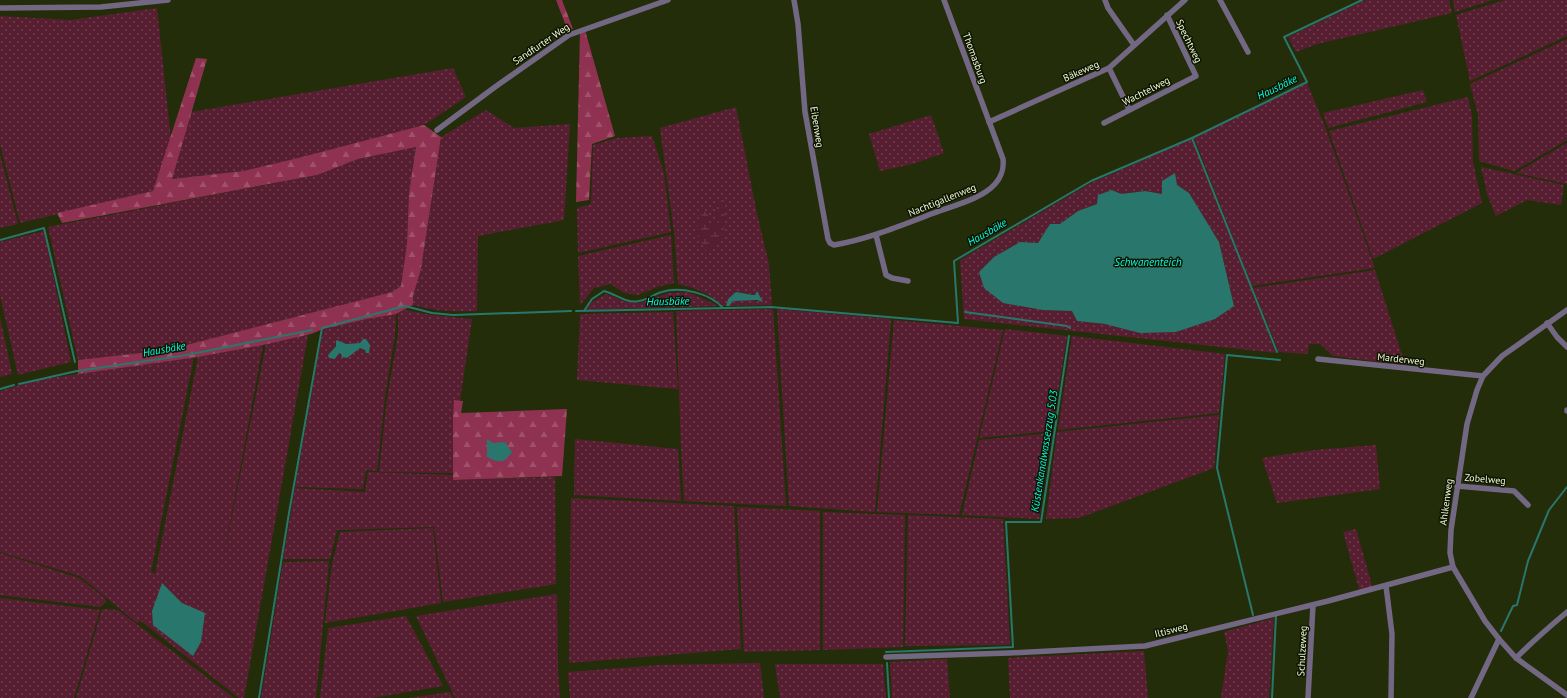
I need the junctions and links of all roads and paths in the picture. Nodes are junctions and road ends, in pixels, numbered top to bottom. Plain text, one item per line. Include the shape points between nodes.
1 (168, 0) edge
2 (668, 0) edge
3 (794, 0) edge
4 (944, 0) edge
5 (1104, 0) edge
6 (1185, 0) edge
7 (1220, 0) edge
8 (0, 8) edge
9 (1166, 15) junction
10 (1134, 45) junction
11 (1248, 52) dead end
12 (1109, 68) junction
13 (1196, 76) joint
14 (1129, 109) junction
15 (989, 122) junction
16 (1104, 123) dead end
17 (437, 130) dead end
18 (876, 235) junction
19 (842, 244) joint
20 (908, 281) dead end
21 (1567, 310) edge
22 (1547, 324) junction
23 (1567, 347) edge
24 (1318, 359) dead end
25 (1483, 376) junction
26 (1457, 486) junction
27 (1528, 505) dead end
28 (1452, 567) junction
29 (1386, 586) junction
30 (1313, 605) junction
31 (1567, 612) edge
32 (1499, 639) junction
33 (886, 656) dead end
34 (1516, 658) junction
35 (1567, 695) edge
36 (1308, 698) edge
37 (1391, 698) edge
38 (1471, 698) edge

1 - 8 street via 101,7
2 - 17 street, Sandfurter Weg via 569,35
3 - 19 street, Eibenweg via 805,112 825,227 830,243
4 - 15 street, Thomasburg
5 - 10 street
6 - 9 street, Bäkeweg
7 - 11 street
9 - 10 street, Bäkeweg
9 - 13 street, Spechtweg
10 - 12 street, Bäkeweg
12 - 14 street
12 - 15 street, Bäkeweg
13 - 14 street, Wachtelweg
14 - 16 street, Wachtelweg
15 - 18 street, Nachtigallenweg via 1004,166 995,185 965,202
18 - 19 street, Nachtigallenweg
18 - 20 street via 886,275
21 - 22 street, Ahlkenweg
22 - 23 street
22 - 25 street, Ahlkenweg via 1502,356
24 - 25 street, Marderweg
25 - 26 street, Ahlkenweg via 1472,406
26 - 27 street, Zobelweg via 1514,491
26 - 28 street, Ahlkenweg via 1451,530
28 - 29 street, Iltisweg
28 - 32 street, Ahlkenweg
29 - 30 street, Iltisweg
29 - 37 street via 1392,634
30 - 33 street, Iltisweg via 1145,646
30 - 36 street, Schulzeweg
31 - 34 street
32 - 34 street, Ahlkenweg
32 - 38 street
34 - 35 street, Ahlkenweg

